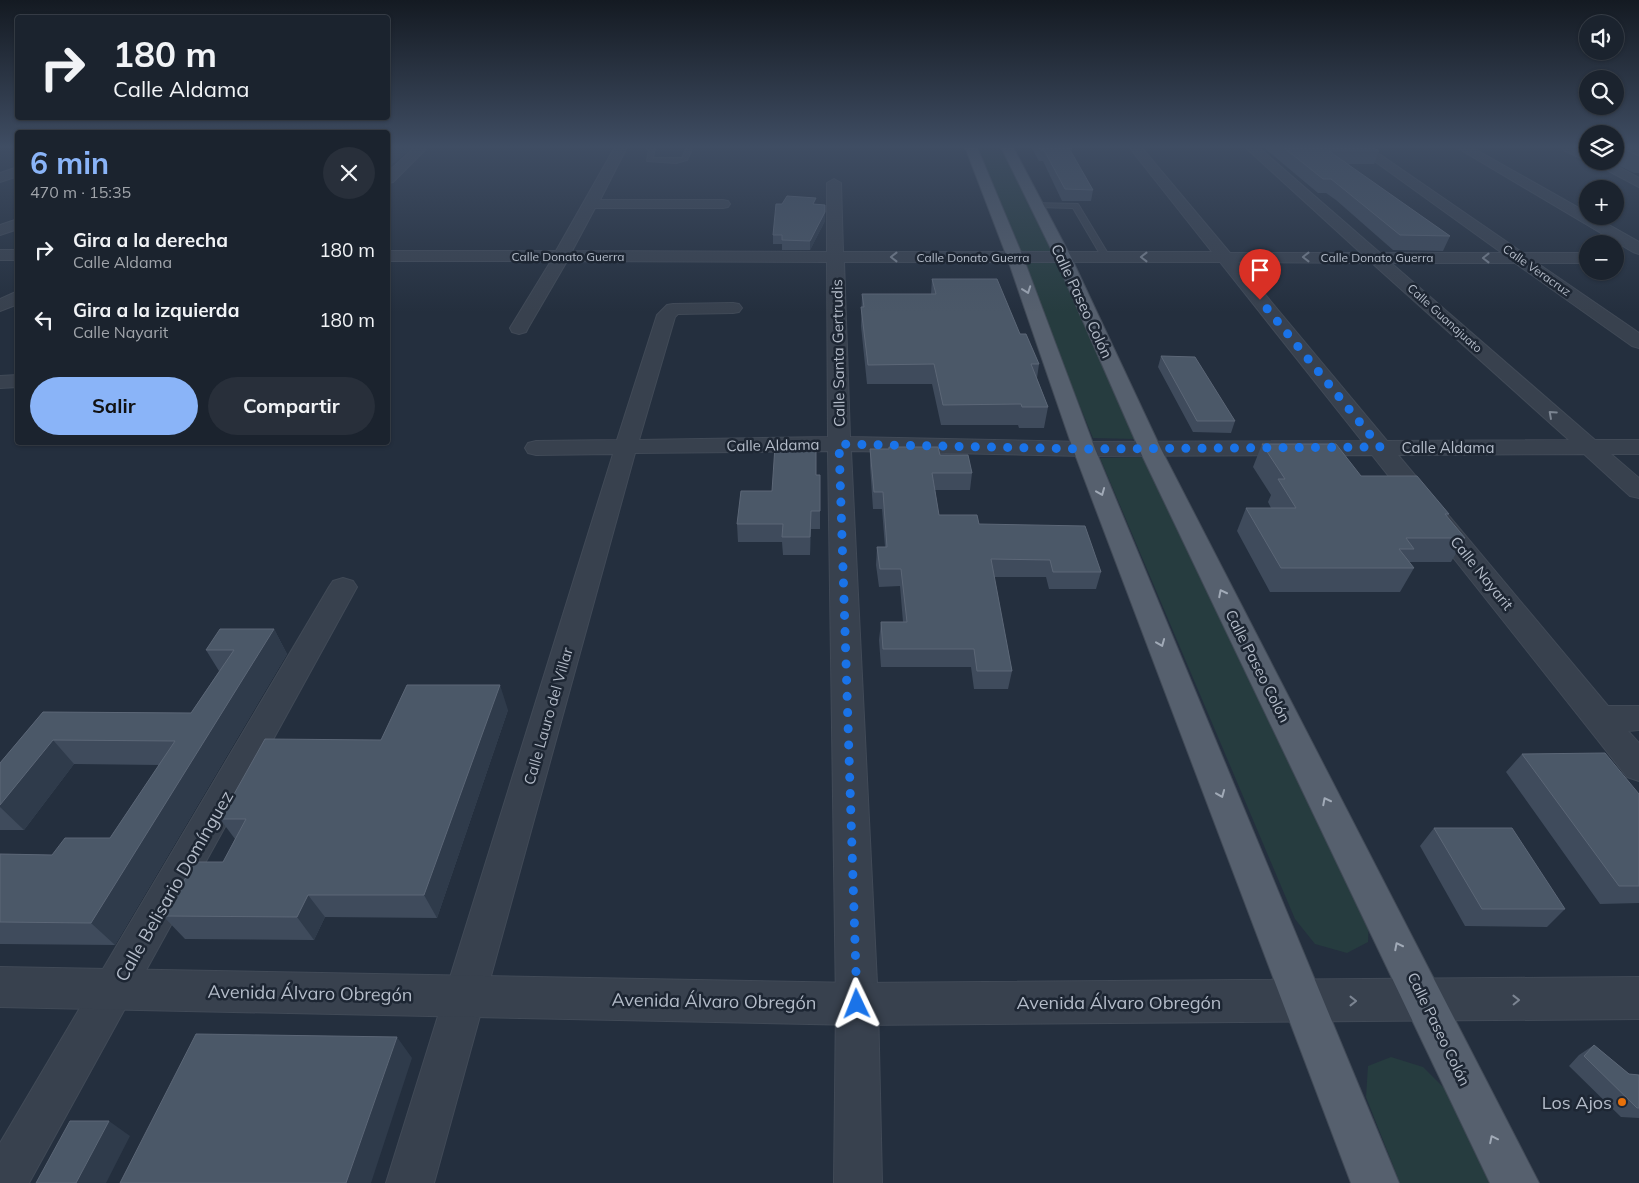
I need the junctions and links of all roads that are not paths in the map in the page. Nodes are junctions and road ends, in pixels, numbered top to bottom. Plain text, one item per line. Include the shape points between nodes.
1 (835, 202) edge
2 (993, 202) edge
3 (1035, 202) edge
4 (1181, 202) edge
5 (1314, 202) edge
6 (1440, 202) edge
7 (1558, 202) edge
8 (589, 204) joint
9 (723, 204) dead end
10 (1036, 205) junction
11 (15, 224) edge
12 (0, 230) edge
13 (1639, 249) edge
14 (0, 255) edge
15 (15, 255) edge
16 (390, 256) edge
17 (562, 256) junction
18 (837, 256) junction
19 (1225, 256) junction
20 (1015, 257) junction
21 (1063, 257) junction
22 (1106, 257) junction
23 (1377, 257) junction
24 (1519, 258) junction
25 (1579, 258) edge
26 (15, 298) edge
27 (0, 306) edge
28 (733, 308) dead end
29 (519, 328) dead end
30 (1639, 342) edge
31 (15, 381) edge
32 (0, 382) edge
33 (839, 444) junction
34 (625, 447) junction
35 (1380, 447) junction
36 (1588, 447) junction
37 (1639, 447) edge
38 (536, 448) dead end
39 (1084, 449) junction
40 (1150, 449) junction
41 (1639, 491) edge
42 (343, 588) dead end
43 (1639, 718) edge
44 (1600, 719) junction
45 (1639, 767) edge
46 (0, 986) edge
47 (116, 988) junction
48 (467, 996) junction
49 (1639, 998) edge
50 (1304, 1001) junction
51 (1426, 1001) junction
52 (857, 1004) junction
53 (3, 1183) edge
54 (410, 1183) edge
55 (858, 1183) edge
56 (1375, 1183) edge
57 (1514, 1183) edge

1 - 18 street, Calle Santa Gertrudis
2 - 20 main road
3 - 10 main road, Calle Paseo Colón
4 - 19 street, Calle Nayarit
5 - 23 street, Calle Guanajuato
6 - 24 street, Calle Veracruz
7 - 13 street
8 - 9 street
8 - 17 street
10 - 21 main road, Calle Paseo Colón
10 - 22 lane via 1075,206
11 - 12 street
14 - 15 street
16 - 17 street, Calle Donato Guerra
17 - 18 street, Calle Donato Guerra
17 - 29 street
20 -> 18 street, Calle Donato Guerra
18 - 33 street, Calle Santa Gertrudis
19 -> 22 street, Calle Donato Guerra
23 -> 19 street, Calle Donato Guerra
19 - 35 street, Calle Nayarit
20 - 21 street, Calle Donato Guerra
20 -> 39 main road
21 - 22 street, Calle Donato Guerra
21 - 40 main road, Calle Paseo Colón
24 -> 23 street, Calle Donato Guerra
36 -> 23 street, Calle Guanajuato
24 - 25 street, Calle Donato Guerra
24 - 30 street, Calle Veracruz
26 - 27 street
28 - 34 street, Calle Lauro del Villar via 673,309 666,314
31 - 32 street
33 - 34 street, Calle Aldama
33 - 39 street, Calle Aldama
33 - 52 street, Calle Santa Gertrudis
34 - 38 street, Calle Aldama
34 - 48 street, Calle Lauro del Villar
35 - 36 street, Calle Aldama
35 - 40 street, Calle Aldama
35 - 44 street, Calle Nayarit
36 - 37 street, Calle Aldama
36 - 41 street, Calle Guanajuato
39 - 40 street, Calle Aldama
39 -> 50 main road
51 -> 40 main road, Calle Paseo Colón
42 - 47 street, Calle Belisario Domínguez
43 - 44 street
44 - 45 street, Calle Nayarit
46 - 47 street, Avenida Álvaro Obregón
47 - 48 street, Avenida Álvaro Obregón
47 - 53 street, Calle Belisario Domínguez
48 - 52 street, Avenida Álvaro Obregón
48 - 54 street, Calle Lauro del Villar
51 -> 49 street, Avenida Álvaro Obregón
50 -> 51 street, Avenida Álvaro Obregón
50 - 52 street, Avenida Álvaro Obregón
50 - 56 main road
57 -> 51 main road, Calle Paseo Colón
52 - 55 street, Calle Santa Gertrudis

